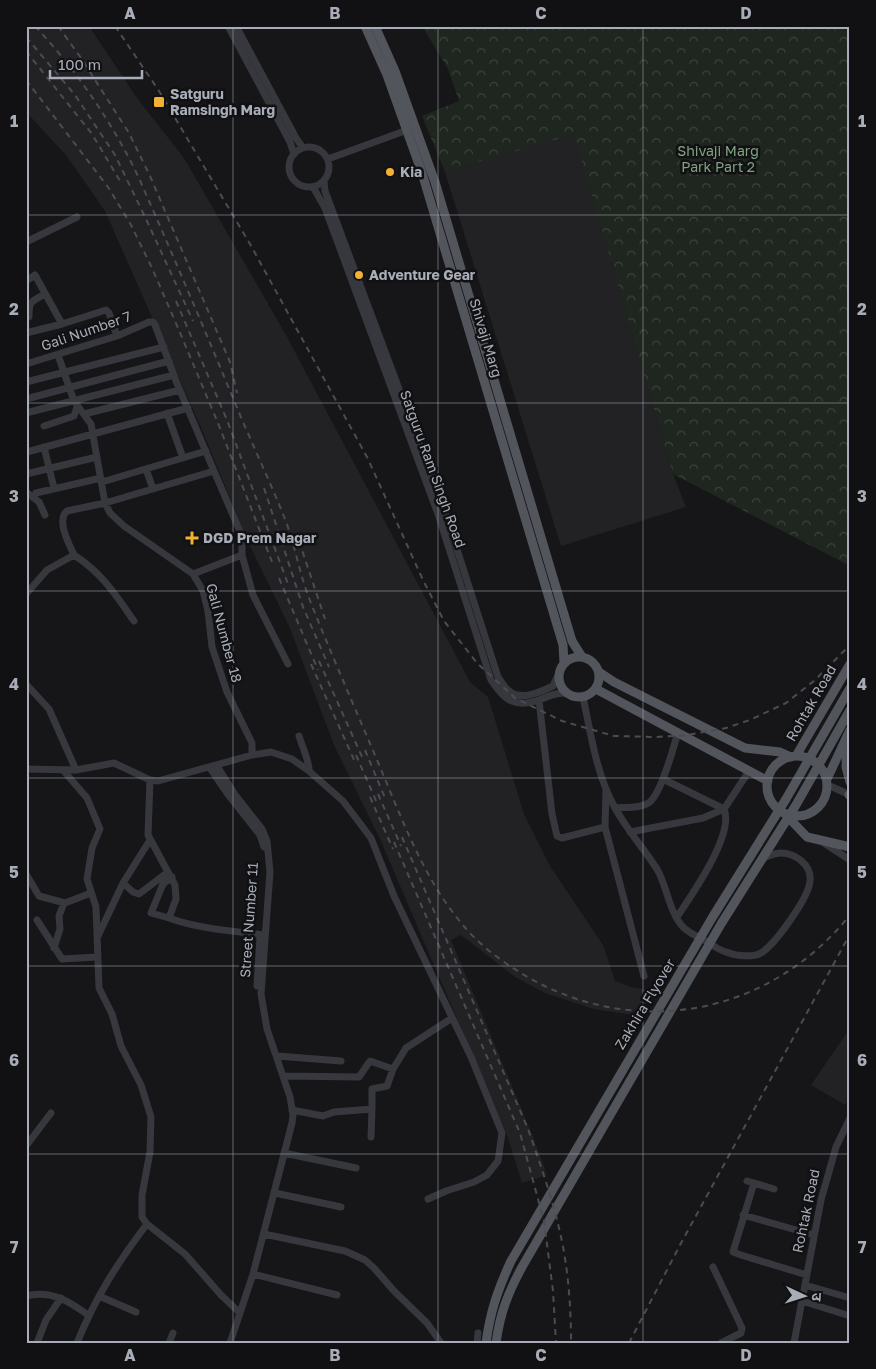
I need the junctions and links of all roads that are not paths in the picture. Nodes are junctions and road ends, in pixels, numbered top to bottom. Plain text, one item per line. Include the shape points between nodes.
1 (228, 26) edge
2 (236, 26) edge
3 (364, 26) edge
4 (375, 26) edge
5 (412, 129) junction
6 (303, 148) junction
7 (294, 154) junction
8 (328, 159) junction
9 (324, 181) junction
10 (313, 187) junction
11 (77, 217) dead end
12 (26, 242) edge
13 (26, 281) edge
14 (45, 294) junction
15 (26, 318) edge
16 (62, 324) junction
17 (26, 333) edge
18 (117, 336) junction
19 (164, 347) junction
20 (58, 354) junction
21 (169, 362) junction
22 (26, 364) edge
23 (64, 372) junction
24 (174, 375) junction
25 (26, 382) edge
26 (70, 388) junction
27 (180, 390) junction
28 (26, 399) edge
29 (76, 404) junction
30 (188, 408) junction
31 (26, 413) edge
32 (167, 413) junction
33 (84, 414) junction
34 (44, 426) dead end
35 (93, 434) junction
36 (44, 448) junction
37 (206, 451) junction
38 (27, 452) edge
39 (97, 457) junction
40 (183, 458) junction
41 (49, 468) junction
42 (146, 468) junction
43 (214, 472) junction
44 (26, 474) edge
45 (102, 480) junction
46 (54, 488) junction
47 (153, 489) junction
48 (26, 492) edge
49 (36, 492) dead end
50 (105, 503) junction
51 (45, 515) dead end
52 (74, 555) junction
53 (242, 555) junction
54 (193, 574) junction
55 (26, 594) edge
56 (134, 622) dead end
57 (582, 657) junction
58 (288, 664) dead end
59 (564, 664) junction
60 (850, 664) edge
61 (599, 672) junction
62 (559, 673) junction
63 (26, 684) edge
64 (850, 688) edge
65 (596, 689) junction
66 (566, 693) junction
67 (583, 698) junction
68 (539, 700) junction
69 (850, 710) edge
70 (678, 732) junction
71 (849, 732) edge
72 (299, 736) dead end
73 (252, 755) junction
74 (793, 756) junction
75 (213, 767) junction
76 (26, 769) edge
77 (63, 770) junction
78 (76, 770) junction
79 (309, 771) junction
80 (750, 771) junction
81 (663, 779) junction
82 (150, 780) junction
83 (768, 781) junction
84 (850, 782) edge
85 (827, 783) junction
86 (606, 790) junction
87 (849, 795) edge
88 (615, 808) junction
89 (724, 809) junction
90 (785, 814) junction
91 (605, 828) junction
92 (630, 832) junction
93 (150, 840) junction
94 (820, 841) junction
95 (850, 847) edge
96 (763, 858) junction
97 (850, 860) edge
98 (26, 874) edge
99 (170, 874) junction
100 (124, 882) junction
101 (92, 893) junction
102 (64, 903) junction
103 (677, 917) junction
104 (169, 918) junction
105 (37, 920) dead end
106 (262, 934) junction
107 (97, 939) junction
108 (54, 948) junction
109 (97, 957) junction
110 (644, 976) dead end
111 (452, 1018) junction
112 (277, 1056) junction
113 (342, 1061) dead end
114 (393, 1069) junction
115 (283, 1076) junction
116 (372, 1109) junction
117 (292, 1110) junction
118 (51, 1113) dead end
119 (850, 1118) edge
120 (371, 1137) dead end
121 (26, 1146) edge
122 (284, 1154) junction
123 (356, 1168) dead end
124 (774, 1189) dead end
125 (275, 1193) junction
126 (428, 1199) dead end
127 (341, 1207) dead end
128 (743, 1215) junction
129 (147, 1224) junction
130 (264, 1234) junction
131 (814, 1235) junction
132 (713, 1267) dead end
133 (253, 1274) junction
134 (807, 1275) junction
135 (805, 1285) junction
136 (336, 1295) dead end
137 (26, 1296) edge
138 (100, 1296) junction
139 (61, 1298) junction
140 (850, 1298) edge
141 (802, 1301) junction
142 (136, 1312) dead end
143 (240, 1313) junction
144 (88, 1315) junction
145 (850, 1316) edge
146 (173, 1333) dead end
147 (478, 1333) dead end
148 (36, 1343) edge
149 (77, 1343) edge
150 (169, 1343) edge
151 (230, 1343) edge
152 (441, 1343) edge
153 (477, 1343) edge
154 (486, 1343) edge
155 (496, 1343) edge
156 (721, 1343) edge
157 (794, 1343) edge

1 - 7 street
2 - 6 street
3 - 5 main road, Shivaji Marg
4 - 5 main road, Shivaji Marg via 395,71
5 - 8 street
5 - 57 main road, Shivaji Marg via 435,182 572,641
5 - 59 main road, Shivaji Marg via 422,173 563,645
6 - 7 street
6 - 8 street via 313,147
7 - 10 street via 290,160 290,175 304,187
8 - 9 street via 328,174
9 - 10 street
9 - 62 street, Satguru Ram Singh Road via 445,512 498,677 508,692 519,696 534,695 553,686
10 - 68 street, Satguru Ram Singh Road via 325,208 438,514 490,680 506,699 518,704
11 - 12 street
13 - 14 street via 35,275
14 - 15 street via 31,303 28,308 30,317
14 - 16 street
16 - 17 street
16 - 18 street via 105,310
18 - 19 street, Gali Number 7 via 153,322
18 - 20 street, Gali Number 7
19 - 21 street
19 - 23 street
20 - 22 street, Gali Number 7
20 - 23 street
21 - 24 street
21 - 26 street
23 - 25 street
23 - 26 street
24 - 27 street
24 - 29 street
26 - 28 street
26 - 29 street
27 - 30 street
27 - 33 street
29 - 31 street
29 - 33 street
29 - 34 street via 74,416
30 - 32 street
30 - 37 street
32 - 35 street
32 - 40 street
33 - 35 street
35 - 36 street
35 - 39 street
36 - 38 street
36 - 41 street
37 - 40 street
37 - 43 street
39 - 41 street
39 - 45 street
40 - 42 street
41 - 44 street
41 - 46 street
42 - 45 street
42 - 47 street
43 - 47 street
43 - 53 street via 242,536
45 - 46 street
45 - 50 street
46 - 49 street
47 - 50 street
48 - 51 street via 39,502
50 - 52 street via 64,513 62,519
50 - 54 street via 110,513 124,526
52 - 55 street via 47,570
52 - 56 street via 103,578
53 - 54 street
53 - 58 street via 253,595
54 - 73 street, Gali Number 18 via 203,591 215,656 227,692 252,743
57 - 59 main road via 572,658
57 - 61 main road via 596,664
59 - 62 main road
60 - 74 main road, Rohtak Road
61 - 65 main road
61 - 74 main road via 746,748
62 - 66 main road via 560,684
63 - 78 street via 49,709
64 - 154 main road, Zakhira Flyover via 511,1261 497,1292
65 - 67 main road
65 - 70 main road
66 - 67 main road
66 - 68 street, Satguru Ram Singh Road via 555,693
67 - 86 street via 596,761
68 - 91 street via 557,836 562,838
69 - 96 main road, Zakhira Flyover
70 - 80 main road
70 - 81 street
71 - 84 main road via 845,754
71 - 85 main road
72 - 79 street via 310,765
73 - 75 street
73 - 79 street via 271,752 292,758
74 - 83 main road via 776,765
74 - 85 main road via 816,762
75 - 82 street via 158,781
75 - 106 street, Street Number 11 via 266,836 270,872
76 - 77 street
77 - 78 street
77 - 101 street via 87,798 100,829 92,848 87,879
78 - 82 street via 114,763
79 - 111 street via 343,801 371,838 394,896
80 - 83 main road
80 - 89 street
81 - 88 street via 649,803 639,807
81 - 89 street
82 - 93 street
83 - 90 main road via 769,797
85 - 87 street
85 - 90 main road via 826,797 814,812 795,817
86 - 88 street
86 - 91 street
88 - 92 street
89 - 92 street via 703,818
89 - 103 street via 726,818 722,836 712,861
90 - 94 main road via 807,837
91 - 110 street
92 - 103 street via 662,878
93 - 99 street
93 - 100 street
94 - 95 main road
94 - 97 street
96 - 103 street via 782,853 791,855 807,867 810,882 780,935 758,954 730,954 685,929
96 - 155 main road, Zakhira Flyover via 716,932 522,1267 508,1294
98 - 102 street via 40,896
99 - 100 street via 139,894
99 - 104 street via 176,899
99 - 104 street via 151,913
100 - 107 street
101 - 102 street
101 - 107 street
102 - 108 street via 58,916 60,929
104 - 106 street
105 - 108 street
106 - 112 street, Street Number 11 via 261,991 267,1029
107 - 109 street
108 - 109 street via 62,959
109 - 129 street via 99,988 150,1111 150,1152 140,1208
111 - 114 street via 406,1048
111 - 126 street via 499,1122 502,1142 498,1161 487,1175
112 - 113 street
112 - 115 street, Street Number 11
114 - 115 street via 370,1062 359,1077
114 - 116 street via 387,1086 372,1089
115 - 117 street, Street Number 11
116 - 117 street via 323,1116
116 - 120 street
117 - 122 street, Street Number 11
118 - 121 street
119 - 131 street, Rohtak Road via 830,1166
122 - 123 street
122 - 125 street, Street Number 11
124 - 128 street via 751,1182
125 - 127 street
125 - 130 street, Street Number 11
128 - 131 street
128 - 134 street via 733,1252
129 - 138 street via 118,1262
129 - 143 street via 185,1254
130 - 133 street, Street Number 11
130 - 152 street via 345,1252 365,1260 427,1323
131 - 134 street, Rohtak Road
132 - 156 street via 742,1328 741,1333
133 - 136 street
133 - 143 street, Street Number 11
134 - 135 street, Rohtak Road
135 - 140 street
135 - 141 street, Rohtak Road
137 - 139 street via 48,1294
138 - 142 street
138 - 144 street
139 - 144 street
139 - 148 street
141 - 145 street
141 - 157 street, Rohtak Road
143 - 151 street, Street Number 11
144 - 149 street
146 - 150 street
147 - 153 street

